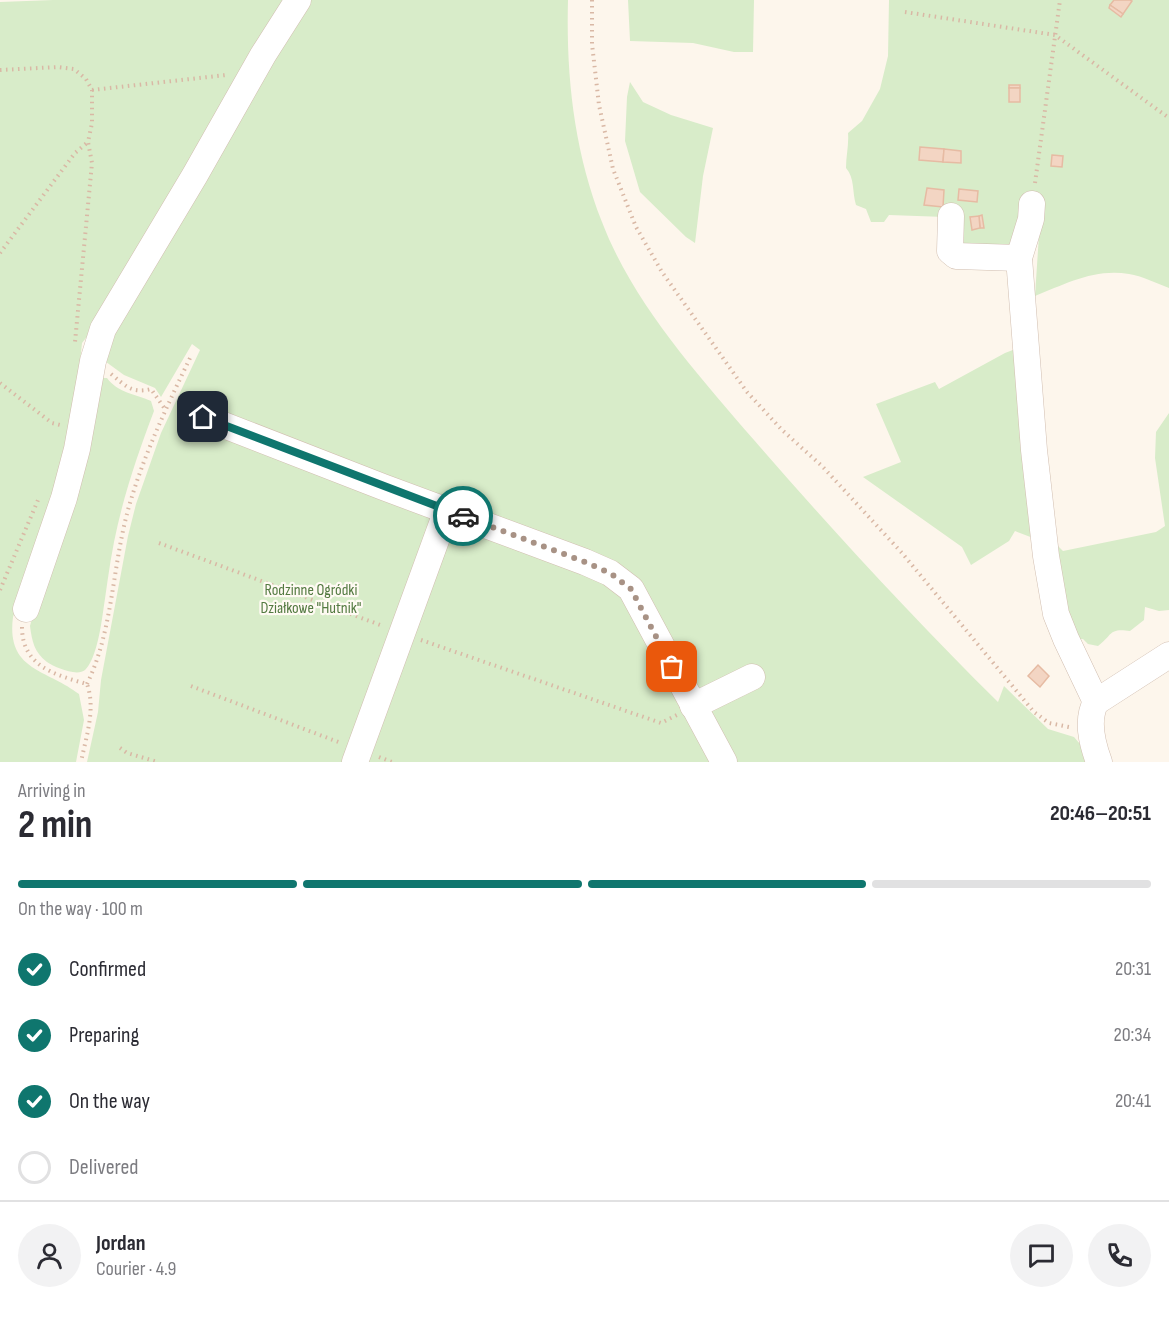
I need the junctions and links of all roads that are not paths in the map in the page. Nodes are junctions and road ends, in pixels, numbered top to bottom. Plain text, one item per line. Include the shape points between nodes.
1 (298, 0) edge
2 (1032, 204) road end
3 (951, 216) dead end
4 (1019, 258) junction
5 (203, 417) dead end
6 (447, 510) junction
7 (26, 609) road end
8 (1169, 655) edge
9 (752, 677) dead end
10 (693, 706) junction
11 (1093, 714) junction
12 (357, 756) edge
13 (724, 762) edge
14 (1099, 762) edge

1 - 7 lane via 100,336 84,353 77,449
2 - 4 lane
3 - 4 lane via 951,251 956,256
4 - 11 lane via 1034,450 1052,595
5 - 6 lane
6 - 10 lane via 585,562 610,573 631,589
6 - 12 lane
8 - 11 lane
9 - 10 lane
10 - 13 lane
11 - 14 lane

